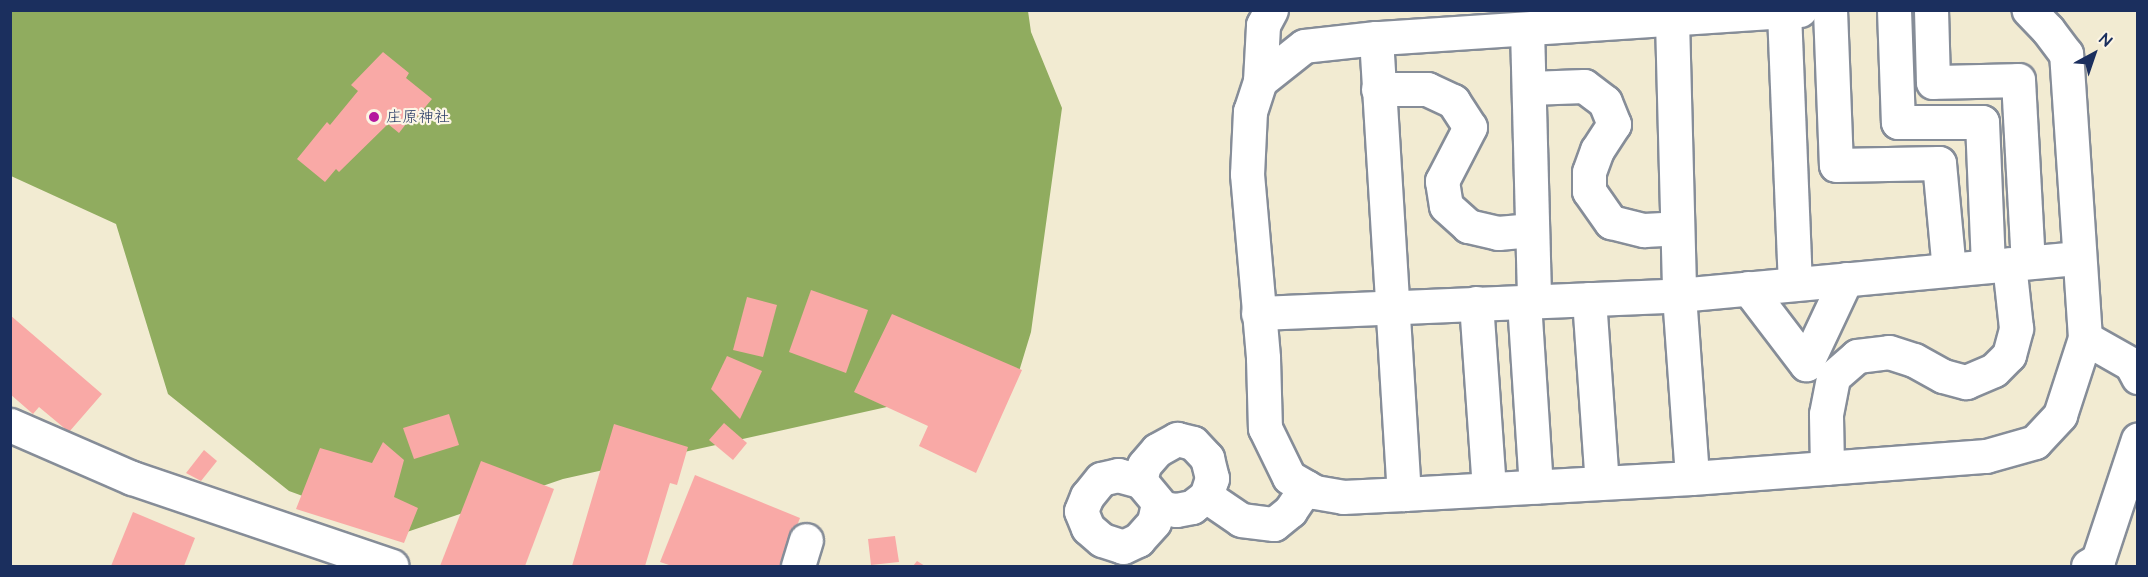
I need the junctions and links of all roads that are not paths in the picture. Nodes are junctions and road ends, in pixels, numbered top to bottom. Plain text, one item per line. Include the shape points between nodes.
1 (1271, 10) edge
2 (1830, 10) edge
3 (1894, 10) edge
4 (1931, 10) edge
5 (2029, 10) edge
6 (2062, 10) edge
7 (1792, 11) edge
8 (1672, 20) junction
9 (1527, 29) junction
10 (1376, 38) junction
11 (2066, 54) junction
12 (1260, 81) junction
13 (1529, 88) junction
14 (1378, 89) junction
15 (1677, 228) junction
16 (1532, 230) junction
17 (2078, 258) junction
18 (2008, 264) junction
19 (1949, 270) junction
20 (1846, 279) junction
21 (1795, 284) junction
22 (1748, 288) junction
23 (1680, 295) junction
24 (1589, 299) junction
25 (1529, 301) junction
26 (1476, 303) junction
27 (1390, 307) junction
28 (1258, 313) junction
29 (2085, 338) junction
30 (2138, 377) edge
31 (10, 425) edge
32 (2138, 439) edge
33 (1827, 468) junction
34 (1692, 478) junction
35 (1602, 483) junction
36 (1306, 487) junction
37 (1536, 487) junction
38 (1489, 489) junction
39 (1404, 494) junction
40 (1206, 496) junction
41 (392, 567) edge
42 (2088, 567) edge

1 - 12 street via 1263,25
2 - 19 street via 1836,165 1939,163
3 - 18 street via 1898,122 1982,122
4 - 18 street via 1933,82 2018,80
5 - 11 street
6 - 11 street
7 - 8 street
7 - 21 street
8 - 9 street
8 - 15 street
9 - 10 street
9 - 13 street
10 - 12 street via 1304,46
10 - 14 street
11 - 17 street
12 - 28 street via 1250,111 1247,174
13 - 15 street via 1584,86 1605,102 1614,124 1597,150 1589,172 1589,191 1611,222 1644,230
13 - 16 street
14 - 16 street via 1427,89 1454,101 1470,127 1442,181 1446,206 1468,226 1498,233
14 - 27 street
15 - 23 street
16 - 25 street
17 - 18 street
17 - 29 street
18 - 19 street
18 - 33 street via 2016,328 2009,355 1994,370 1966,382 1889,352 1857,356 1833,377 1826,414
19 - 20 street
20 - 21 street
20 - 22 street via 1806,364
21 - 22 street
22 - 23 street
23 - 24 street
23 - 34 street
24 - 25 street
24 - 35 street
25 - 26 street
25 - 37 street
26 - 27 street
26 - 38 street
27 - 28 street
27 - 39 street
28 - 36 street via 1265,428 1289,477
29 - 30 street via 2131,364
29 - 33 street via 2060,415 2035,442 1986,456
31 - 41 street via 132,478
32 - 42 street via 2098,560
33 - 34 street
34 - 35 street
35 - 37 street
36 - 39 street via 1343,497
36 - 40 street via 1290,511 1274,524 1241,520
37 - 38 street
38 - 39 street
40 - 40 street via 1192,507 1163,508 1149,492 1144,465 1156,450 1177,439 1193,443 1207,458 1212,477

